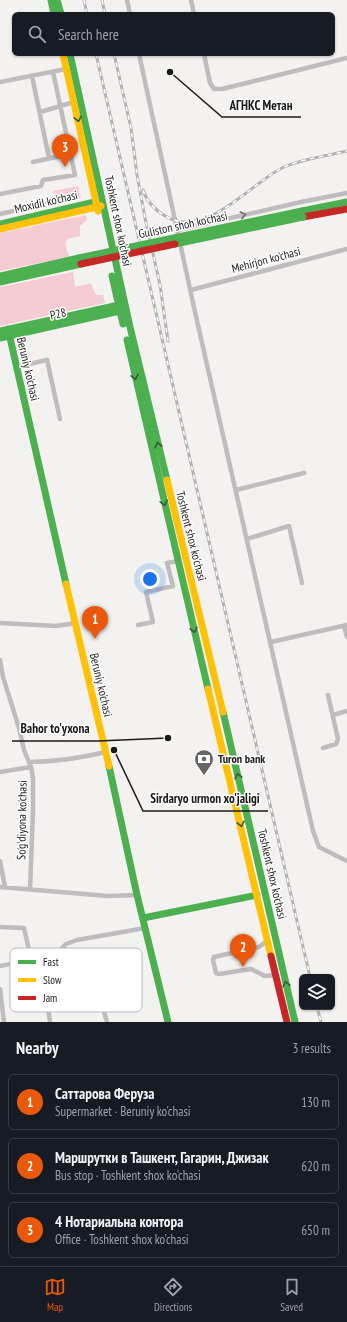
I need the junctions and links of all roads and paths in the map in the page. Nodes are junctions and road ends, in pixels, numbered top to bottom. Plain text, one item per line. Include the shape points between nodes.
1 (51, 0) edge
2 (57, 0) edge
3 (127, 0) edge
4 (191, 0) edge
5 (54, 12) edge
6 (60, 12) edge
7 (130, 12) edge
8 (194, 12) edge
9 (63, 56) edge
10 (70, 56) edge
11 (139, 56) edge
12 (204, 56) edge
13 (347, 58) edge
14 (66, 69) junction
15 (53, 72) junction
16 (32, 76) junction
17 (0, 82) edge
18 (75, 91) junction
19 (74, 102) junction
20 (60, 107) junction
21 (40, 112) junction
22 (70, 154) junction
23 (49, 158) junction
24 (33, 162) dead end
25 (347, 193) edge
26 (0, 194) edge
27 (347, 202) edge
28 (44, 204) dead end
29 (100, 204) junction
30 (22, 209) junction
31 (347, 209) edge
32 (0, 214) edge
33 (302, 214) junction
34 (25, 218) junction
35 (0, 224) edge
36 (0, 229) edge
37 (178, 230) junction
38 (347, 249) edge
39 (80, 261) junction
40 (0, 276) edge
41 (0, 282) edge
42 (191, 290) junction
43 (119, 308) junction
44 (0, 331) edge
45 (8, 332) junction
46 (0, 338) edge
47 (16, 367) junction
48 (147, 412) junction
49 (60, 419) dead end
50 (304, 473) dead end
51 (236, 490) junction
52 (247, 538) junction
53 (178, 561) junction
54 (302, 583) dead end
55 (0, 623) edge
56 (76, 623) junction
57 (138, 625) dead end
58 (346, 626) edge
59 (347, 637) edge
60 (270, 642) junction
61 (0, 660) edge
62 (328, 695) dead end
63 (347, 711) edge
64 (333, 715) junction
65 (323, 748) dead end
66 (106, 752) junction
67 (30, 764) junction
68 (0, 772) edge
69 (0, 861) edge
70 (347, 861) edge
71 (3, 887) edge
72 (30, 889) junction
73 (137, 895) junction
74 (257, 895) junction
75 (143, 918) junction
76 (0, 927) edge
77 (145, 928) junction
78 (268, 940) junction
79 (28, 948) edge
80 (62, 948) edge
81 (10, 964) edge
82 (0, 966) edge
83 (277, 975) junction
84 (0, 989) edge
85 (49, 1012) edge
86 (104, 1012) edge
87 (4, 1022) edge
88 (50, 1022) edge
89 (107, 1022) edge
90 (168, 1022) edge
91 (287, 1022) edge
92 (295, 1022) edge

1 - 5 main road
2 - 6 main road
3 - 7 street
4 - 8 street
9 - 14 main road, Toshkent shox ko'chasi
10 - 18 main road, Toshkent shox ko'chasi
11 - 37 street
12 - 13 street via 210,83 214,89
14 - 15 street
14 - 18 main road, Toshkent shox ko'chasi
15 - 16 street
15 - 20 street
16 - 17 street
16 - 21 street
18 - 19 main road, Toshkent shox ko'chasi
18 - 29 main road, Toshkent shox ko'chasi
19 - 20 street
19 -> 29 main road, Toshkent shox ko'chasi
20 - 21 street
20 - 22 street
21 - 23 street
22 - 23 street
22 - 26 street via 75,175 43,180 41,186
23 - 24 street
37 -> 25 street
27 - 33 main road, Guliston shoh ko'chasi
28 - 30 street
29 - 34 main road, Moxidil ko'chasi
29 - 36 main road
29 - 43 main road, Toshkent shox ko'chasi
29 - 48 main road, Toshkent shox ko'chasi via 130,327
30 - 32 street
30 - 34 street
31 - 33 main road, Guliston shoh ko'chasi
33 - 39 main road, Guliston shoh ko'chasi, bridge
34 - 35 main road, Moxidil ko'chasi
37 - 42 street
38 - 42 street, Mehirjon ko'chasi
39 - 40 main road, Guliston shoh ko'chasi
39 - 41 main road, Guliston shoh ko'chasi
42 - 51 street
43 - 45 main road, Р28
43 -> 48 main road, Toshkent shox ko'chasi
44 - 45 main road
45 - 46 main road, Р28
45 - 47 main road, Beruniy ko'chasi
47 - 49 street via 47,360
47 - 56 main road, Beruniy ko'chasi
48 -> 53 main road, Toshkent shox ko'chasi
92 -> 48 main road, Toshkent shox ko'chasi
50 - 51 street
51 - 52 street
52 - 54 street via 289,526
52 - 60 street
53 - 57 street via 167,563 173,586 146,592 153,622
53 -> 74 main road, Toshkent shox ko'chasi
55 - 56 street via 56,626
56 - 66 main road, Beruniy ko'chasi
58 - 59 street
58 - 60 street
60 - 70 street via 313,831 319,847
61 - 67 street, So'g'diyona ko'chasi
62 - 64 street
63 - 64 street
64 - 65 street via 338,739 336,744
66 - 67 street
66 - 73 main road, Beruniy ko'chasi
67 - 68 street
67 - 72 street, So'g'diyona ko'chasi via 33,778
69 - 71 street
71 - 72 street
72 - 73 street via 108,896
73 - 75 main road, Beruniy ko'chasi
74 - 75 main road
74 - 78 main road, Toshkent shox ko'chasi
75 - 77 main road, Beruniy ko'chasi
76 - 79 street via 24,928
77 - 80 street via 77,940
77 - 90 main road, Beruniy ko'chasi
78 - 83 main road, Toshkent shox ko'chasi
78 - 83 street via 259,946 214,957 216,973 251,969 265,976
81 - 82 street
83 - 91 main road, Toshkent shox ko'chasi
84 - 87 street
85 - 88 street
86 - 89 street

